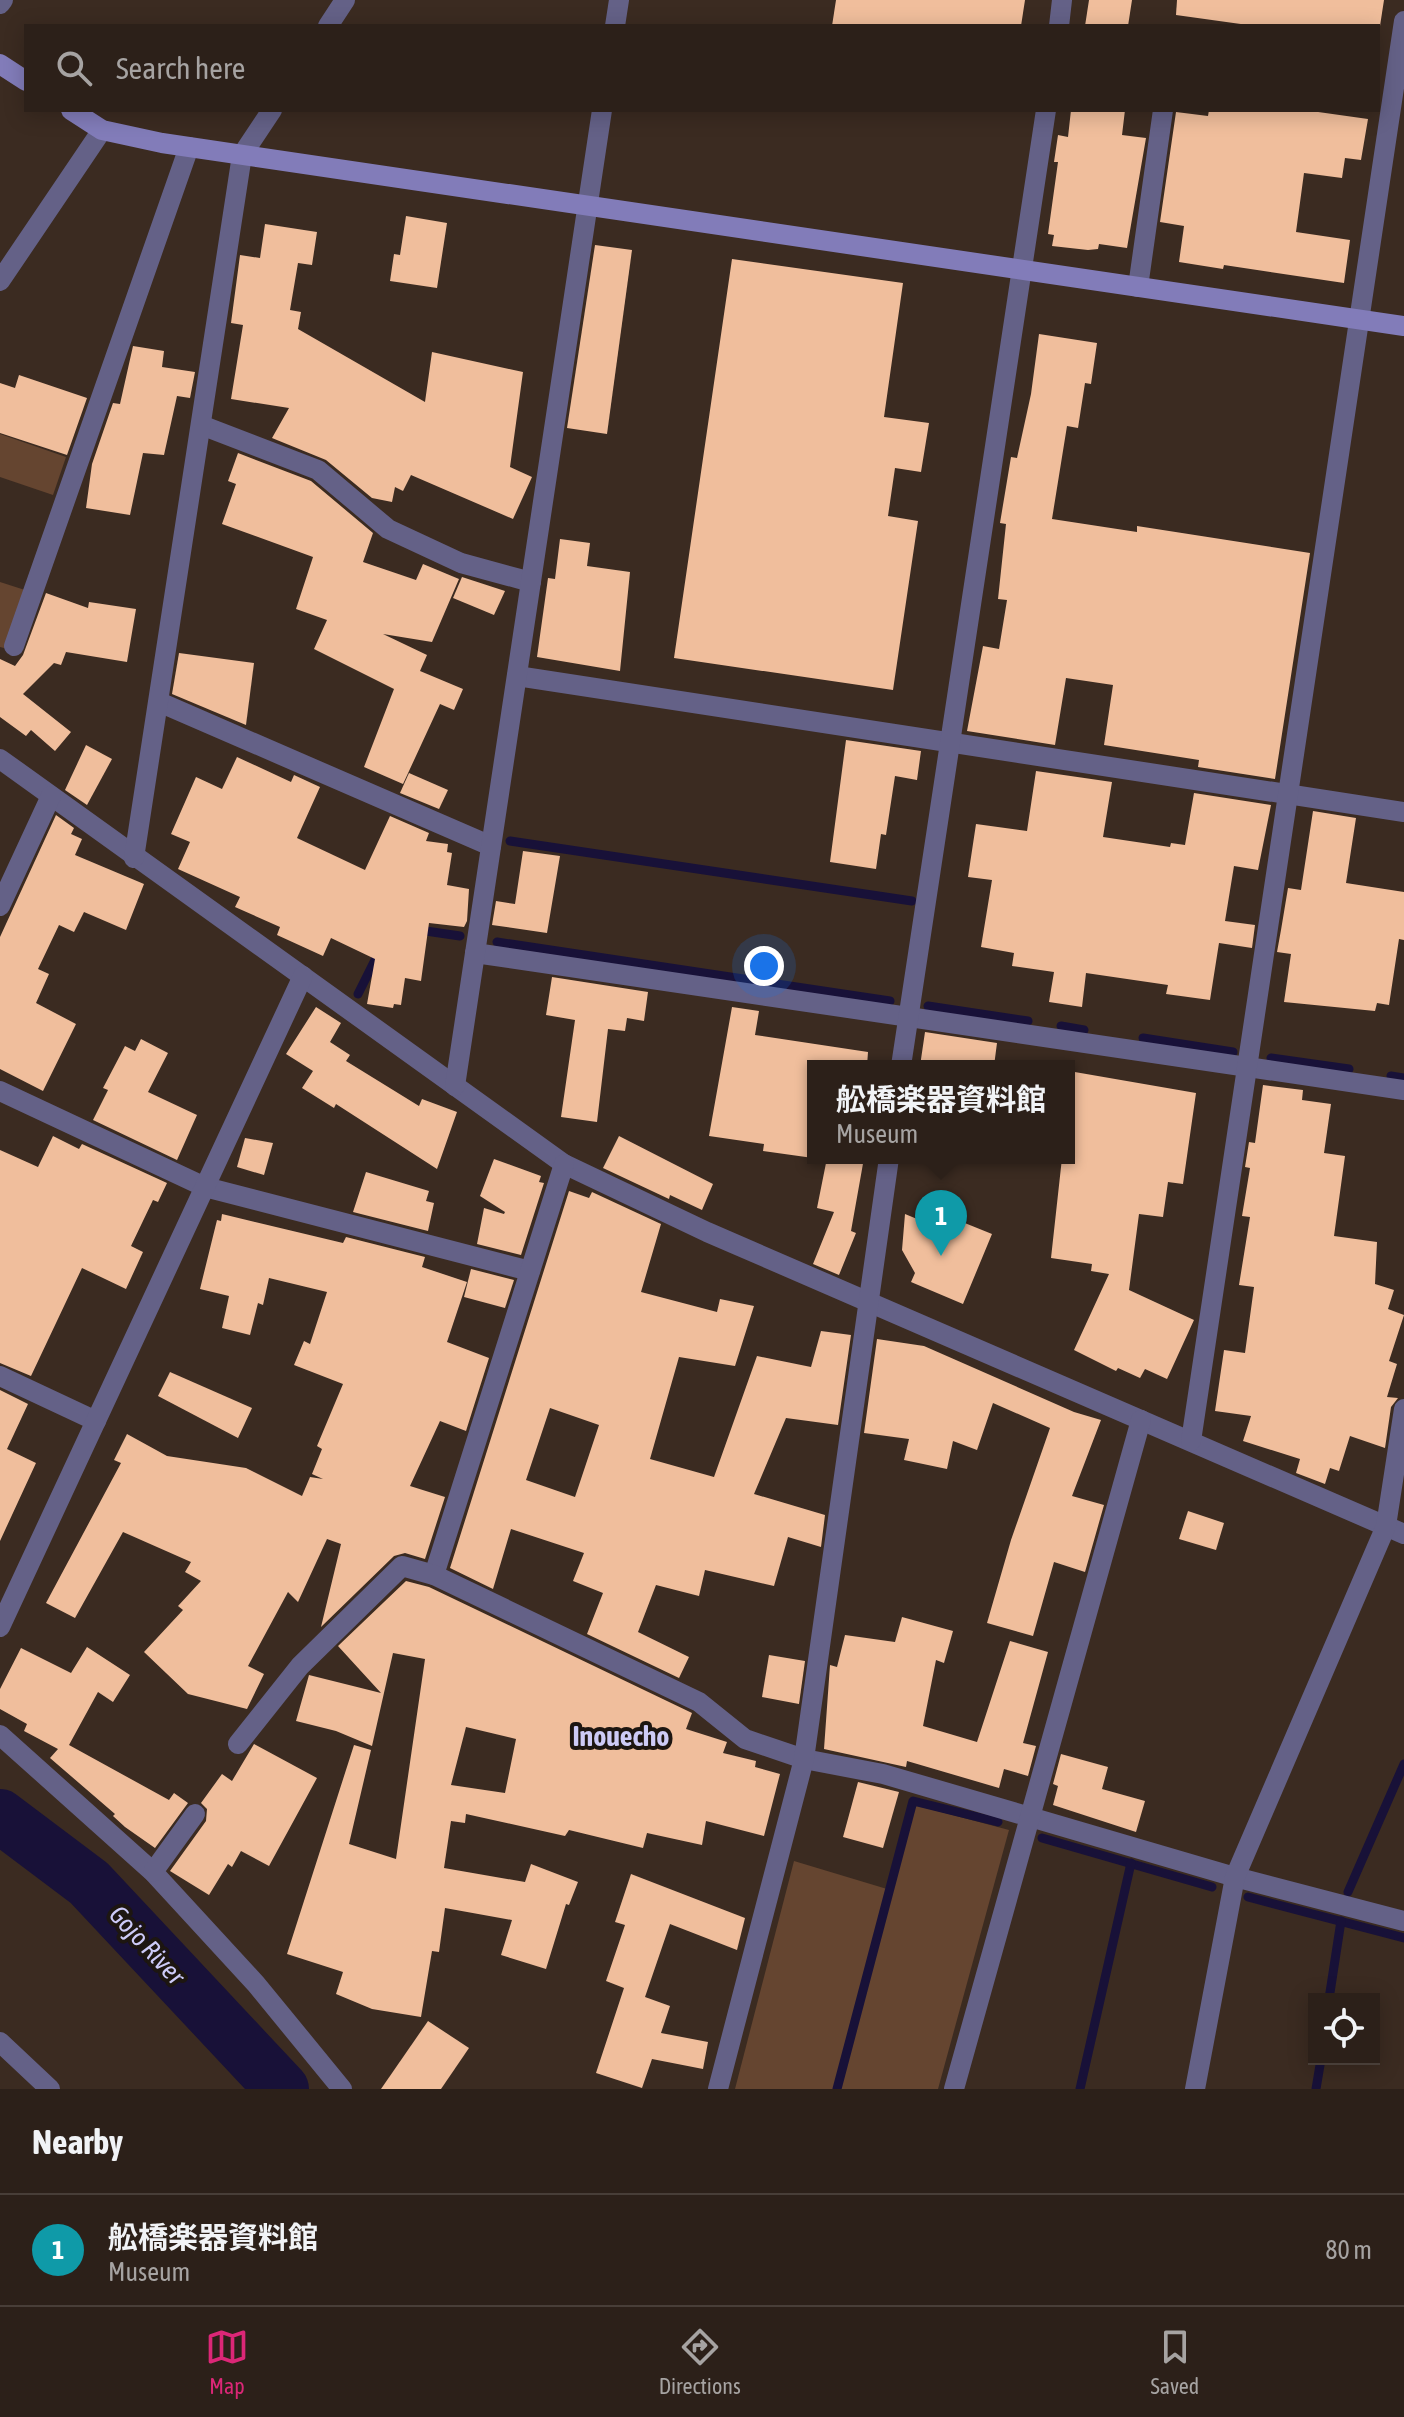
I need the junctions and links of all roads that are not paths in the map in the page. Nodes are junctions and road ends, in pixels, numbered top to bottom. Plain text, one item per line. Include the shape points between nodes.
1 (345, 0) edge
2 (619, 0) edge
3 (1062, 0) edge
4 (1404, 21) edge
5 (329, 24) edge
6 (615, 24) edge
7 (1059, 24) edge
8 (0, 64) edge
9 (24, 80) edge
10 (74, 112) edge
11 (271, 112) edge
12 (602, 112) edge
13 (1046, 112) edge
14 (1163, 112) edge
15 (102, 130) junction
16 (189, 147) junction
17 (242, 155) junction
18 (588, 206) junction
19 (1023, 270) junction
20 (0, 281) edge
21 (1138, 287) junction
22 (1359, 320) junction
23 (1404, 326) edge
24 (201, 425) junction
25 (531, 582) junction
26 (14, 646) dead end
27 (517, 676) junction
28 (159, 702) junction
29 (951, 742) junction
30 (0, 759) edge
31 (1288, 794) junction
32 (51, 796) junction
33 (1404, 812) edge
34 (491, 846) junction
35 (134, 858) junction
36 (0, 906) edge
37 (475, 953) junction
38 (303, 976) junction
39 (907, 1016) junction
40 (902, 1060) edge
41 (1247, 1067) junction
42 (455, 1086) junction
43 (1404, 1090) edge
44 (0, 1091) edge
45 (564, 1164) junction
46 (888, 1164) edge
47 (205, 1187) junction
48 (530, 1271) junction
49 (871, 1302) junction
50 (0, 1376) edge
51 (1404, 1409) edge
52 (1141, 1420) junction
53 (96, 1421) junction
54 (1191, 1441) junction
55 (1395, 1530) edge
56 (434, 1575) junction
57 (0, 1627) edge
58 (0, 1735) edge
59 (238, 1744) dead end
60 (804, 1759) junction
61 (195, 1814) dead end
62 (1030, 1819) junction
63 (153, 1872) junction
64 (1235, 1877) junction
65 (1404, 1921) edge
66 (0, 2042) edge
67 (50, 2089) edge
68 (342, 2089) edge
69 (718, 2089) edge
70 (954, 2089) edge
71 (1195, 2089) edge

1 - 5 street
2 - 6 street
3 - 7 street
4 - 22 street
8 - 9 street
10 - 15 street
11 - 17 street
12 - 18 street
13 - 19 street
14 - 21 street
15 - 16 street
15 - 20 street
16 - 17 street
16 - 26 street
17 - 18 street
17 - 24 street
18 - 19 street
18 - 25 street
19 - 21 street
19 - 29 street
21 - 22 street
22 - 23 street
22 - 31 street
24 - 25 street via 318,470 388,529 461,563
24 - 28 street
25 - 27 street
27 - 29 street
27 - 34 street
28 - 34 street
28 - 35 street
29 - 31 street
29 - 39 street
30 - 32 street
31 - 33 street
31 - 41 street
32 - 35 street
32 - 36 street
34 - 37 street
35 - 38 street
37 - 39 street
37 - 42 street
38 - 42 street
38 - 47 street
39 - 40 street
39 - 41 street
41 - 43 street
41 - 54 street
42 - 45 street
44 - 47 street
45 - 48 street
45 - 49 street
46 - 49 street
47 - 48 street
47 - 53 street
48 - 56 street
49 - 52 street
49 - 60 street
50 - 53 street
51 - 55 street
52 - 54 street
52 - 62 street
53 - 57 street
54 - 55 street
55 - 64 street
56 - 59 street via 402,1566 300,1666
56 - 60 street via 699,1702 745,1739
58 - 63 street
60 - 62 street via 883,1774
60 - 69 street
61 - 63 street
62 - 64 street
62 - 70 street
63 - 68 street via 256,1984
64 - 65 street
64 - 71 street
66 - 67 street

